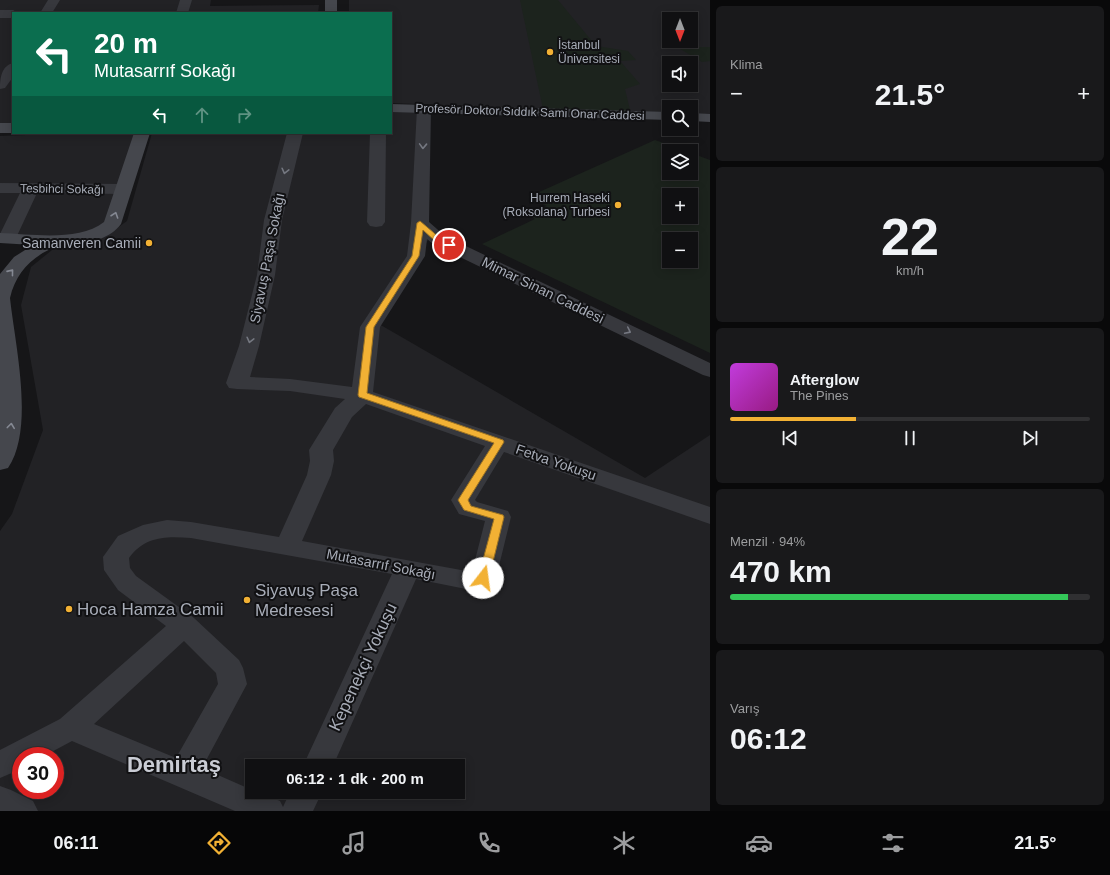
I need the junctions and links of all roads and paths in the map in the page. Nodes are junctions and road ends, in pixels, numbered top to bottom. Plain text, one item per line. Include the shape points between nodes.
1 (54, 0) edge
2 (186, 0) edge
3 (331, 0) edge
4 (47, 12) edge
5 (182, 12) edge
6 (331, 12) edge
7 (0, 14) edge
8 (12, 14) edge
9 (392, 108) edge
10 (424, 108) junction
11 (662, 116) edge
12 (698, 117) edge
13 (710, 118) edge
14 (0, 128) edge
15 (12, 128) edge
16 (142, 134) edge
17 (295, 134) edge
18 (378, 134) edge
19 (0, 188) edge
20 (31, 188) junction
21 (124, 189) junction
22 (376, 222) dead end
23 (420, 223) junction
24 (58, 239) junction
25 (2, 240) edge
26 (35, 251) junction
27 (710, 371) edge
28 (237, 383) joint
29 (362, 395) junction
30 (499, 442) junction
31 (0, 463) edge
32 (710, 516) edge
33 (287, 546) junction
34 (408, 568) junction
35 (184, 625) junction
36 (71, 727) junction
37 (321, 759) edge
38 (0, 765) edge
39 (182, 775) junction
40 (0, 799) edge
41 (303, 799) edge
42 (22, 811) edge
43 (268, 811) edge
44 (297, 811) edge

1 - 4 street
2 - 5 street
3 - 6 street
7 - 8 street
9 - 10 street, Profesör Doktor Sıddık Sami Onar Caddesi
10 - 11 street, Profesör Doktor Sıddık Sami Onar Caddesi
10 -> 23 street
12 - 13 street
14 - 15 street
16 - 21 street
17 -> 28 street, Siyavuş Paşa Sokağı via 273,220 264,282 249,346
18 - 22 street
19 - 20 street, Tesbihci Sokağı
20 - 21 street, Tesbihci Sokağı
20 - 25 street
24 -> 21 street via 82,238 108,229
23 -> 27 street, Mimar Sinan Caddesi via 439,240
23 - 29 street via 416,256 370,327
24 - 25 street
24 - 26 street
25 - 26 street
31 -> 26 street via 12,421 0,298 2,286 10,273 22,259
28 - 29 street, Fetva Yokuşu via 290,385
29 - 30 street, Fetva Yokuşu
29 - 33 street via 343,413 321,450 319,475
30 - 32 street, Fetva Yokuşu
30 - 34 street, Mutasarrıf Sokağı via 463,500 468,508 499,517 483,578 471,581
33 - 34 street, Mutasarrıf Sokağı
33 - 35 street, Mutasarrıf Sokağı via 167,528 126,542 116,558 117,570 127,583
34 - 37 street, Kepenekçi Yokuşu
35 - 36 street
35 - 39 street via 229,668 233,684
36 - 38 street
36 - 39 street
39 - 43 street
40 - 42 street
41 - 44 street

